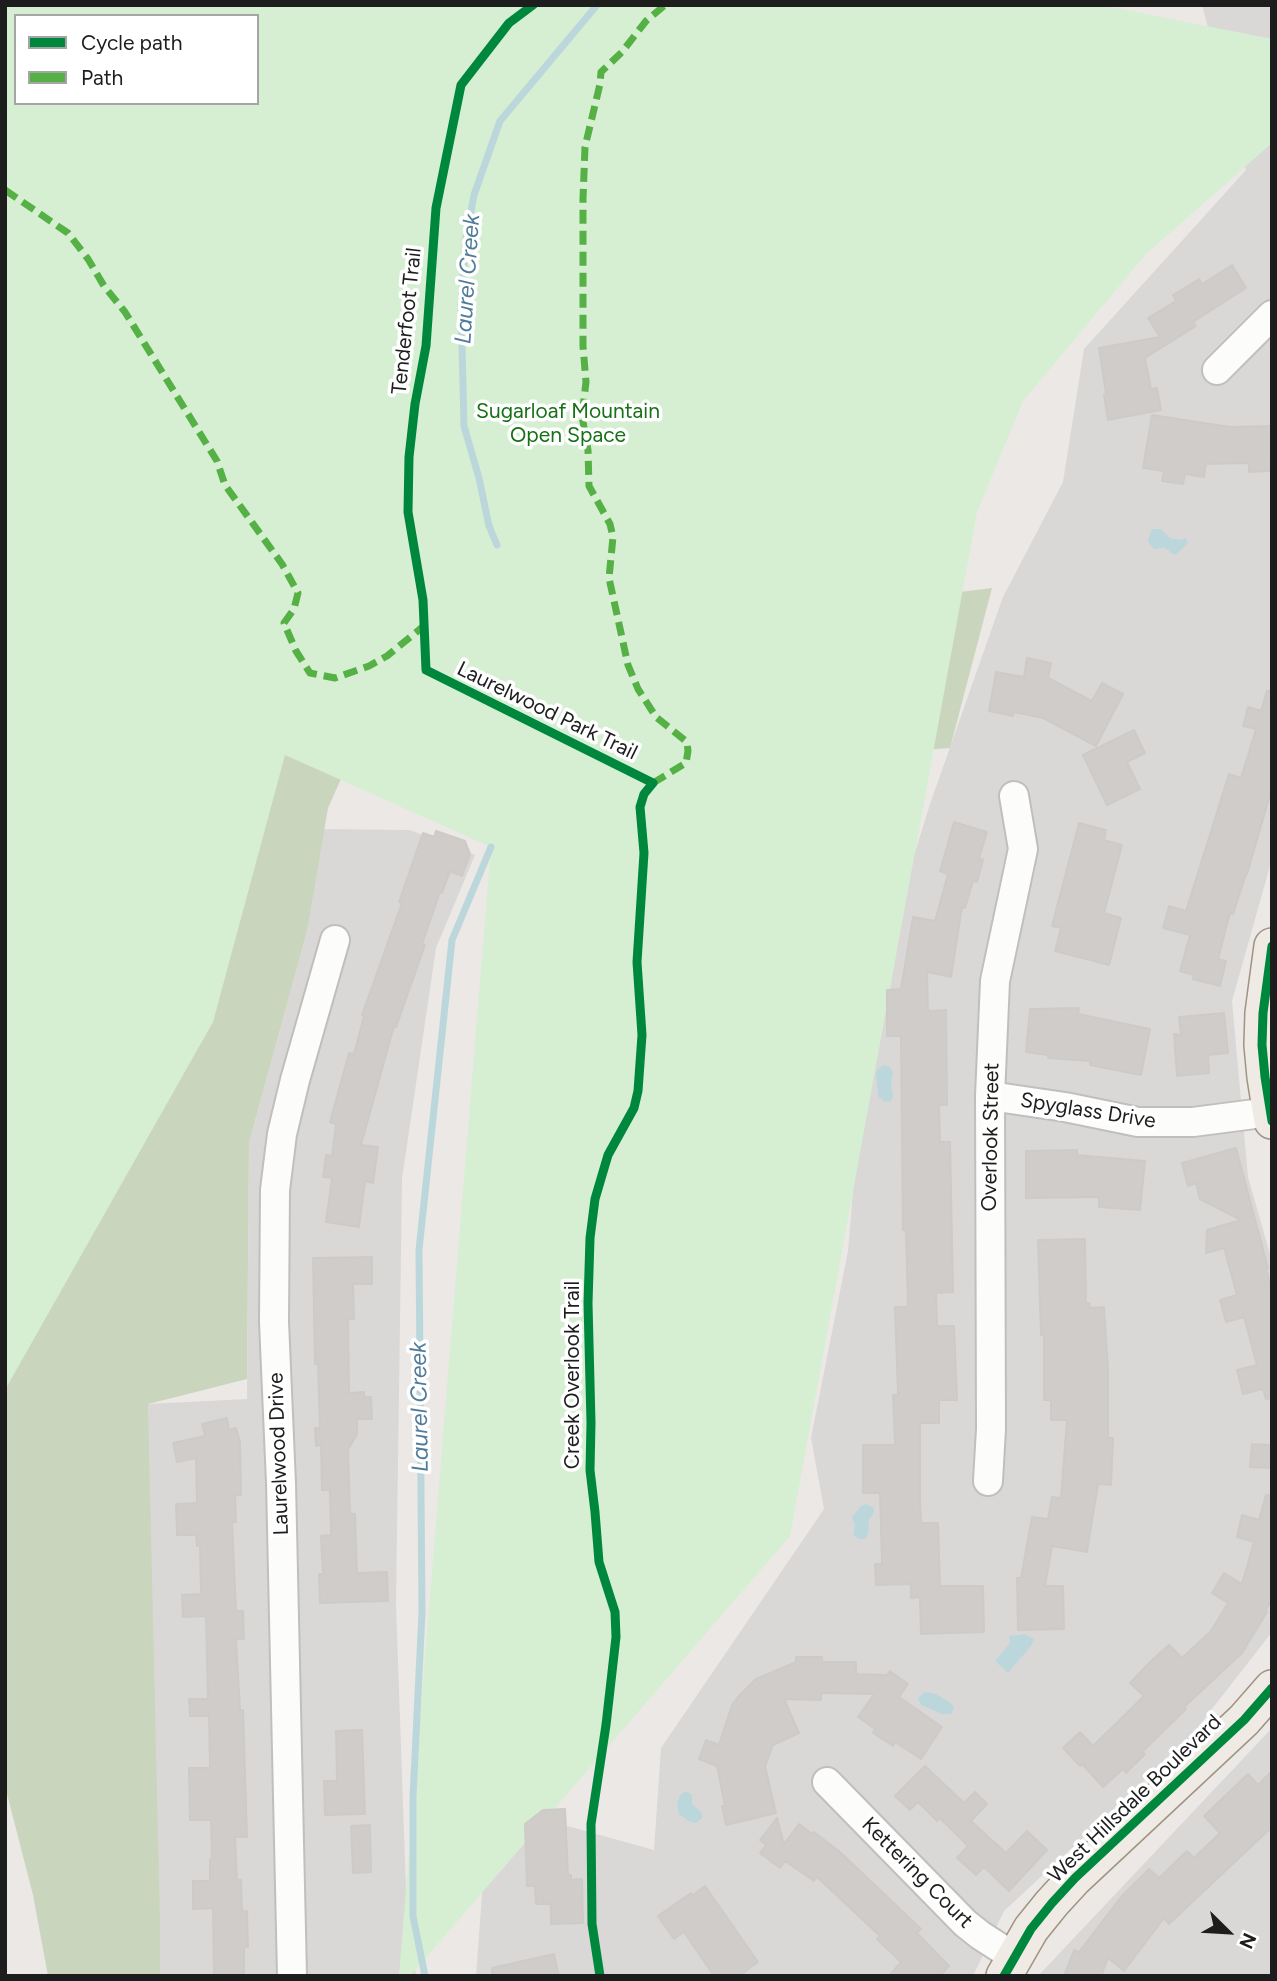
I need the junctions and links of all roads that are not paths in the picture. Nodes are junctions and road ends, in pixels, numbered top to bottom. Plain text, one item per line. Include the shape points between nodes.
1 (1272, 315) edge
2 (1217, 370) dead end
3 (1014, 796) dead end
4 (335, 940) dead end
5 (1272, 946) edge
6 (990, 1096) junction
7 (1271, 1116) edge
8 (988, 1481) dead end
9 (1272, 1688) edge
10 (827, 1782) dead end
11 (1009, 1966) edge
12 (292, 1976) edge

1 - 2 street
3 - 6 street, Overlook Street via 1023,849 995,981
4 - 12 street, Laurelwood Drive via 282,1134 275,1190 274,1322
5 - 7 main road via 1262,1024
6 - 7 street, Spyglass Drive via 1138,1122
6 - 8 street, Overlook Street
9 - 11 main road, West Hillsdale Boulevard via 1244,1720 1075,1878 1031,1929
10 - 11 street, Kettering Court

